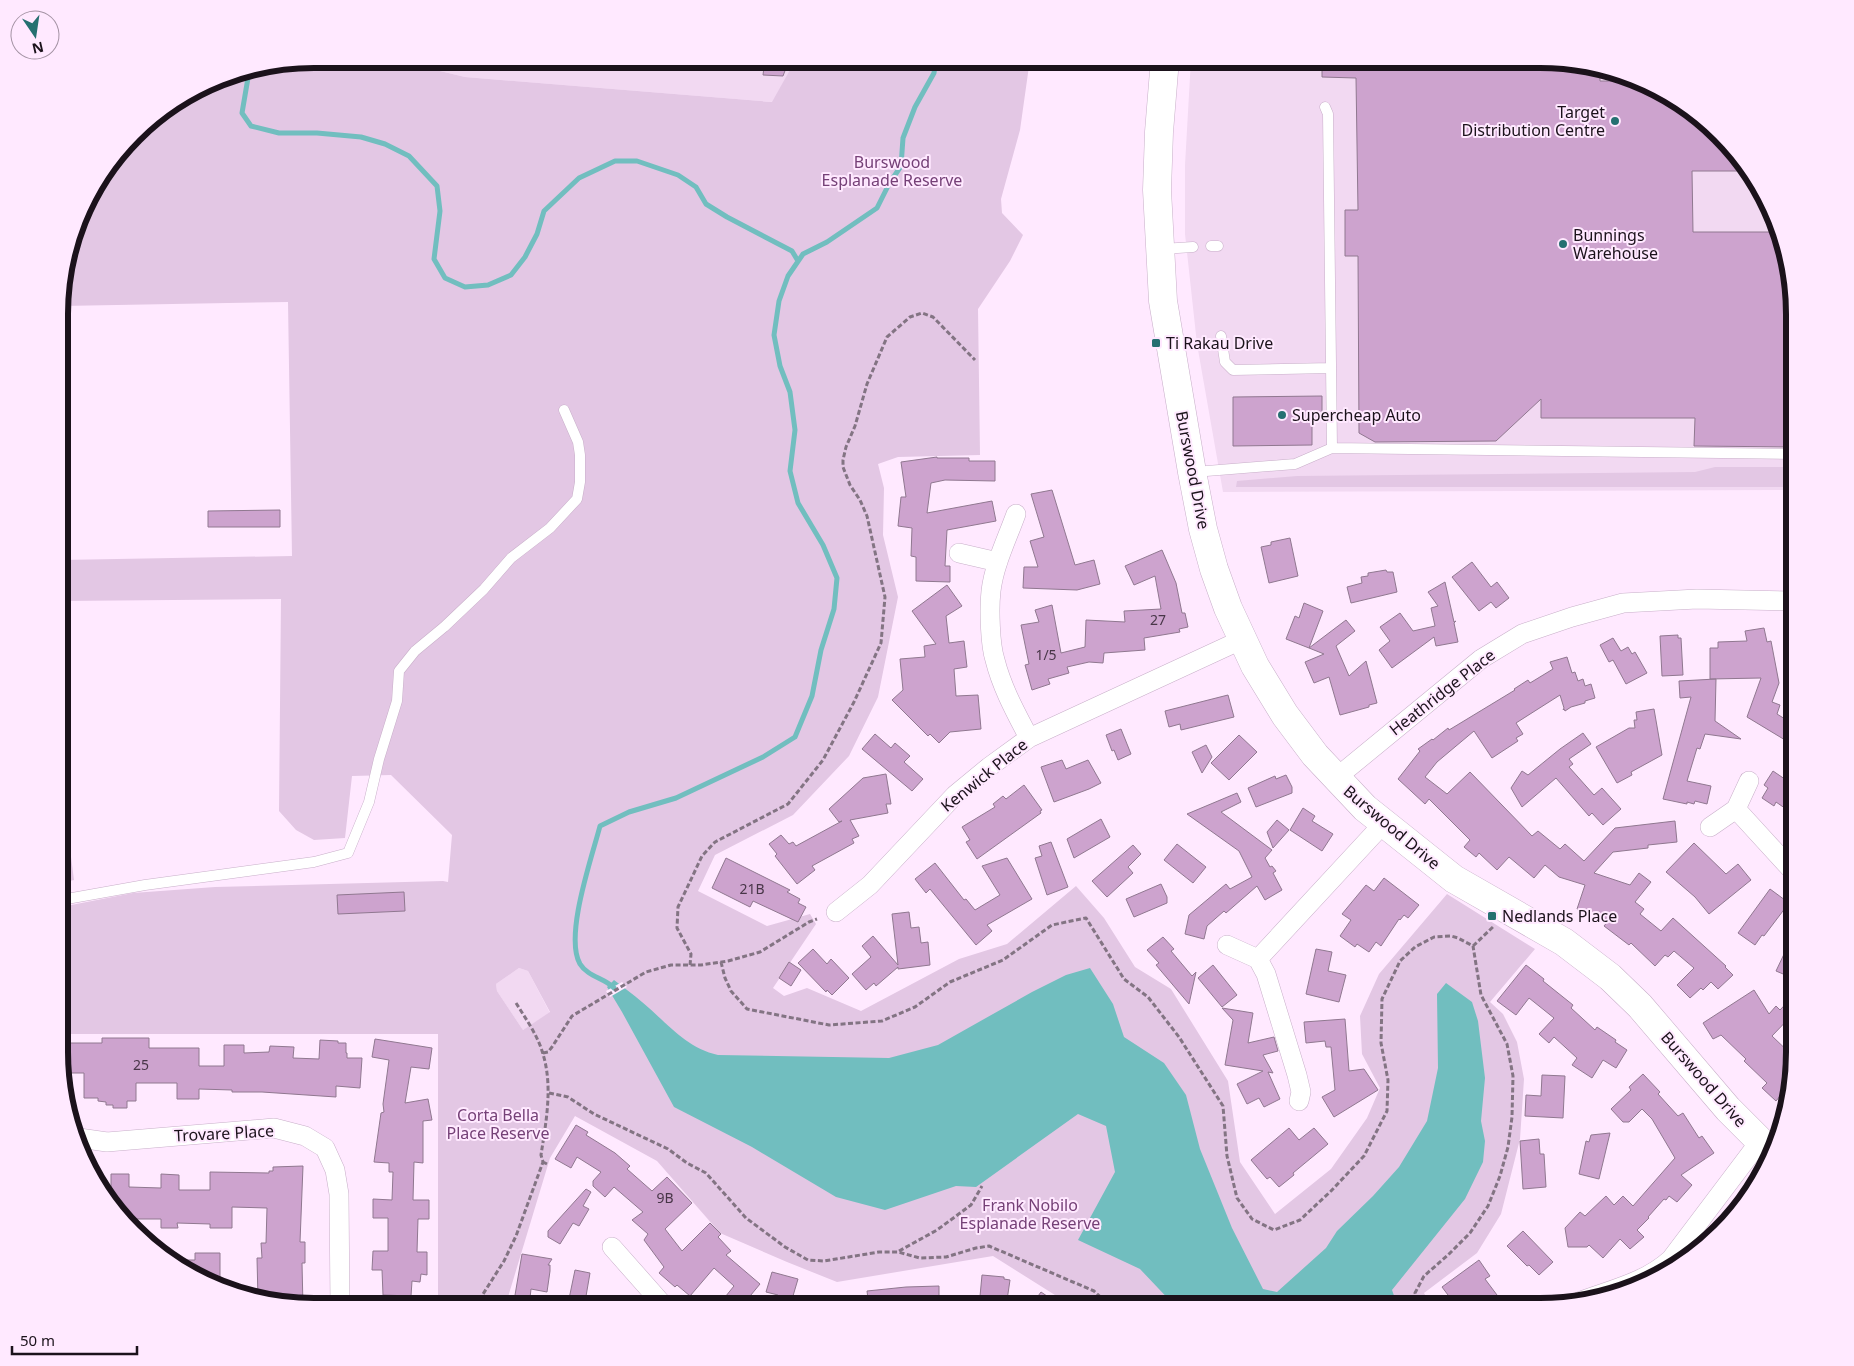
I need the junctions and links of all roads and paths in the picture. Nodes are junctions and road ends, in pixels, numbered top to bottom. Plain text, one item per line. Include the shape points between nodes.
1 (1164, 68) edge
2 (1325, 107) dead end
3 (1193, 247) dead end
4 (1159, 249) junction
5 (1221, 336) dead end
6 (974, 360) dead end
7 (1331, 368) junction
8 (564, 410) dead end
9 (1332, 448) junction
10 (1786, 454) edge
11 (1192, 472) junction
12 (1016, 514) dead end
13 (959, 553) dead end
14 (998, 562) junction
15 (1786, 601) edge
16 (1242, 640) junction
17 (1029, 738) junction
18 (1336, 778) junction
19 (1749, 781) dead end
20 (1736, 809) junction
21 (1383, 824) junction
22 (1710, 826) dead end
23 (1786, 864) edge
24 (68, 899) edge
25 (836, 912) dead end
26 (817, 919) dead end
27 (1496, 924) dead end
28 (1227, 945) dead end
29 (1473, 946) junction
30 (1258, 959) junction
31 (721, 962) junction
32 (690, 965) junction
33 (516, 1003) dead end
34 (543, 1054) junction
35 (549, 1093) junction
36 (1299, 1101) dead end
37 (83, 1139) edge
38 (1766, 1146) edge
39 (542, 1162) junction
40 (547, 1164) dead end
41 (982, 1186) dead end
42 (612, 1247) dead end
43 (898, 1252) junction
44 (1663, 1266) edge
45 (340, 1298) edge
46 (481, 1298) edge
47 (657, 1298) edge
48 (1101, 1298) edge
49 (1418, 1298) edge

1 - 4 street, Burswood Drive via 1158,155
2 - 7 lane via 1328,114
3 - 4 lane
4 - 11 street, Burswood Drive via 1164,310
5 - 7 lane via 1225,362 1233,370
6 - 32 path via 933,318 922,313 910,317 887,337 867,384 846,447 843,467 868,520 885,597 881,643 823,760 788,804 715,842 702,856 678,907 677,928 691,954
7 - 9 lane
8 - 24 lane via 578,442 580,482 577,499 550,528 511,558 484,589 415,651 398,671 396,701 369,802 348,852 314,862 145,884
9 - 10 lane
9 - 11 lane via 1295,464
11 - 16 street, Burswood Drive via 1214,569
12 - 14 street
13 - 14 street
14 - 17 street via 991,592 994,659
15 - 18 street, Heathridge Place via 1623,602 1522,634 1480,659
16 - 17 street, Kenwick Place
16 - 18 street, Burswood Drive via 1285,715
17 - 25 street, Kenwick Place via 955,795 870,885
18 - 21 street, Burswood Drive
19 - 20 street
20 - 22 street
20 - 23 street
21 - 30 street
21 - 38 street, Burswood Drive via 1454,879 1564,942 1610,977 1640,1006 1728,1109
26 - 31 path via 760,952
27 - 29 path
28 - 30 street
29 - 31 path via 1451,936 1434,937 1415,947 1400,961 1382,999 1381,1043 1388,1080 1387,1111 1364,1156 1331,1191 1300,1220 1274,1230 1252,1219 1237,1198 1227,1156 1223,1106 1179,1037 1148,997 1124,979 1086,918 1052,925 1003,960 950,982 915,1007 882,1021 829,1025 747,1009 731,991
29 - 49 path via 1481,995 1507,1044 1513,1076 1509,1139 1488,1206 1470,1233 1424,1276 1415,1292
30 - 36 street via 1266,974 1297,1075
31 - 32 path
32 - 34 path via 664,966 640,976 572,1016 552,1047
33 - 34 path
34 - 35 path
35 - 39 path via 540,1154
35 - 43 path via 568,1097 594,1114 668,1149 706,1174 746,1218 785,1248 808,1260 814,1262
37 - 45 street, Trovare Place via 107,1142 274,1128 305,1136 325,1148 336,1170 339,1194
38 - 44 street
39 - 40 path
39 - 46 path via 516,1236
41 - 43 path via 971,1205 937,1230
42 - 47 street
43 - 48 path via 920,1258 937,1257 988,1246 1094,1291

